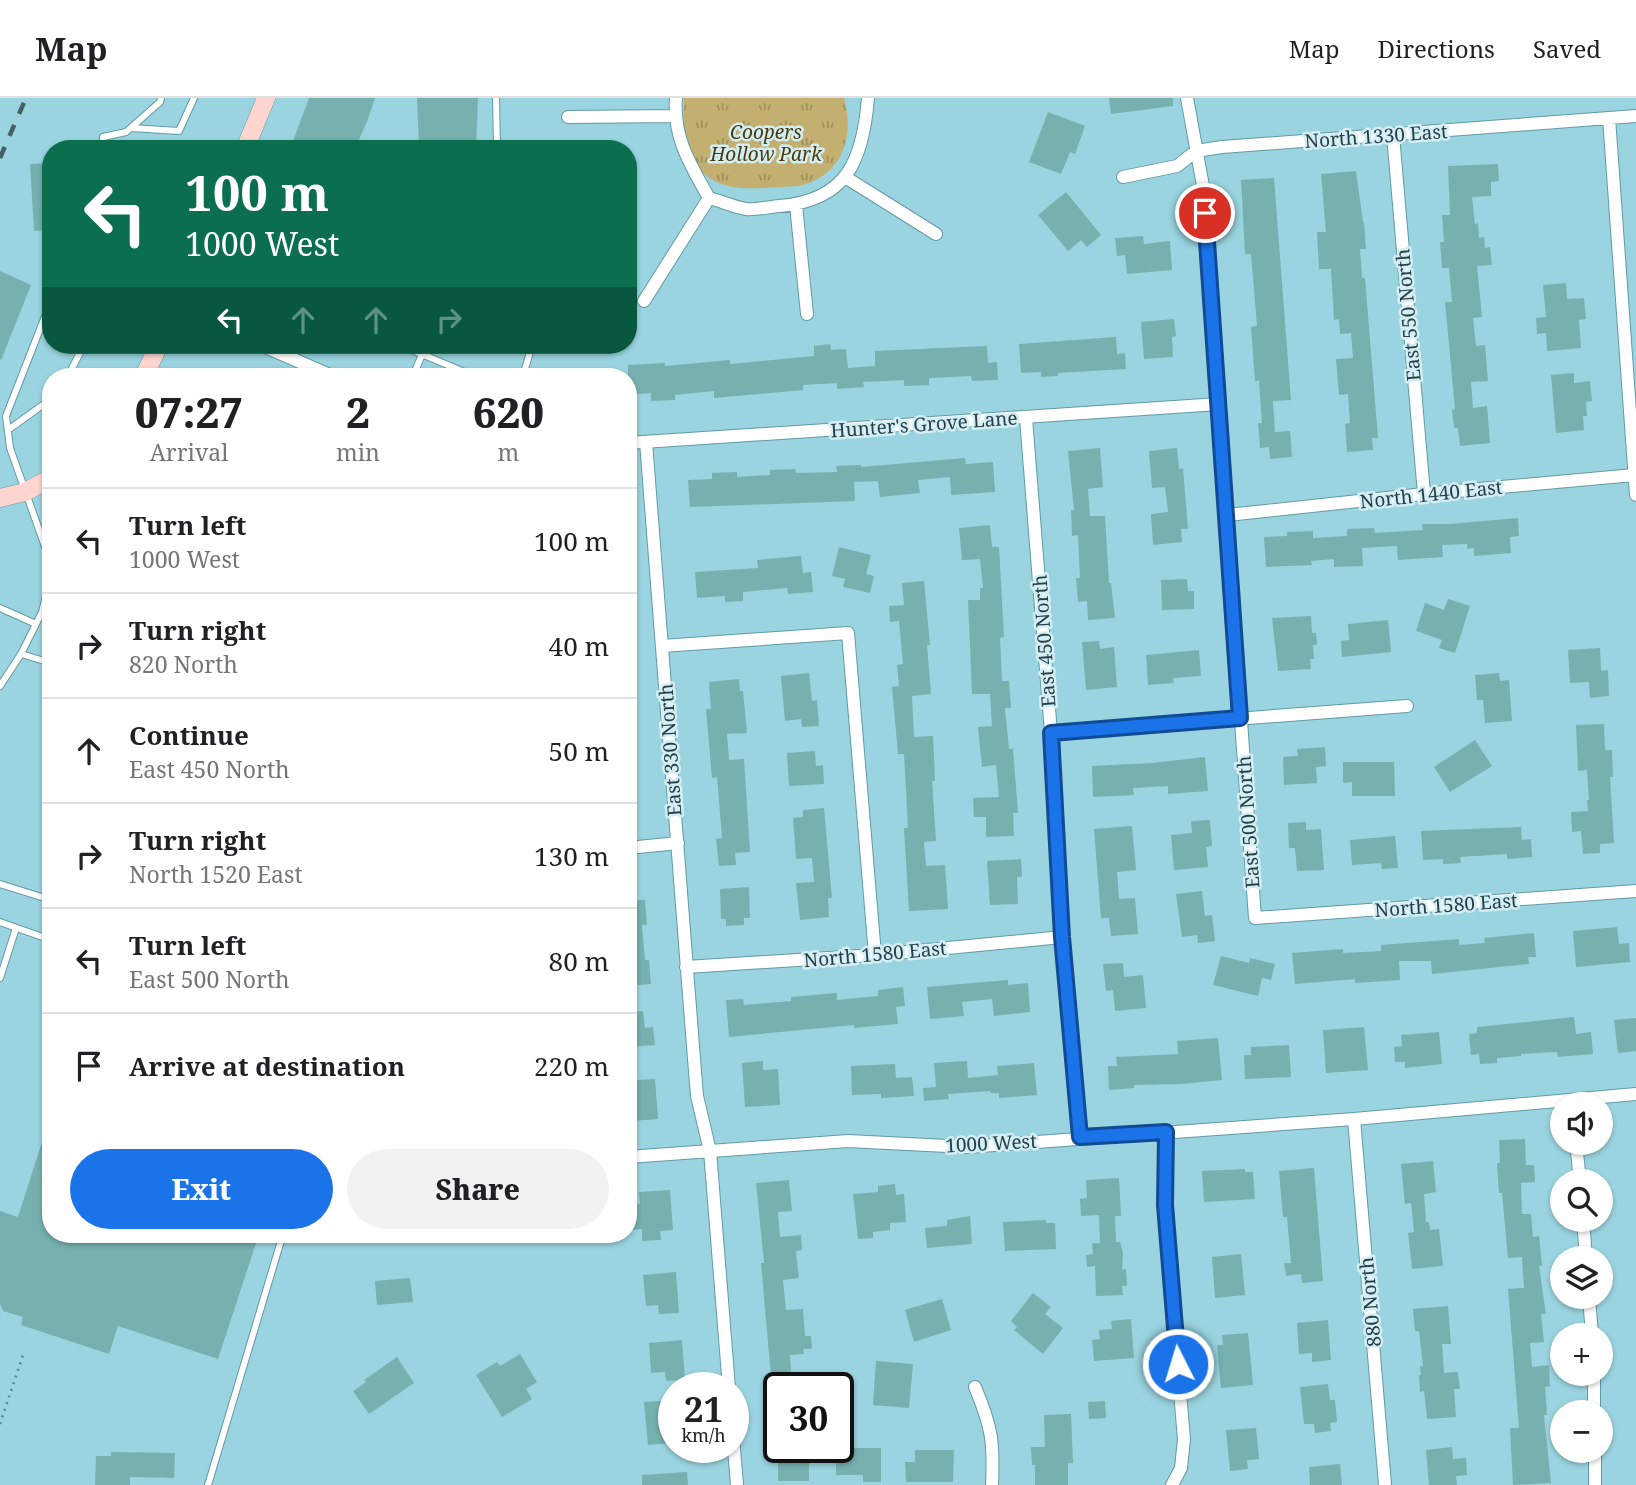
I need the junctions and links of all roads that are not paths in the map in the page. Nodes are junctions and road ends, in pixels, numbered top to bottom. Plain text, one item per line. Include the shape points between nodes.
1 (161, 98) edge
2 (194, 98) edge
3 (266, 98) edge
4 (496, 98) edge
5 (676, 98) edge
6 (868, 98) edge
7 (1187, 98) edge
8 (674, 116) junction
9 (1636, 116) edge
10 (568, 117) dead end
11 (1609, 118) junction
12 (131, 128) junction
13 (1393, 135) junction
14 (103, 140) edge
15 (248, 140) edge
16 (497, 140) edge
17 (1196, 151) junction
18 (845, 177) junction
19 (1123, 177) dead end
20 (709, 198) junction
21 (796, 205) junction
22 (936, 234) dead end
23 (644, 301) dead end
24 (807, 314) dead end
25 (42, 324) edge
26 (275, 354) edge
27 (422, 355) joint
28 (298, 368) edge
29 (416, 368) edge
30 (454, 368) edge
31 (1632, 396) edge
32 (1219, 404) junction
33 (42, 405) edge
34 (1026, 418) junction
35 (8, 430) junction
36 (637, 442) edge
37 (646, 442) junction
38 (1634, 475) junction
39 (42, 483) edge
40 (25, 492) junction
41 (1423, 494) junction
42 (1636, 495) edge
43 (0, 498) edge
44 (1228, 515) junction
45 (42, 539) edge
46 (0, 608) edge
47 (42, 612) edge
48 (36, 624) junction
49 (662, 646) junction
50 (21, 654) junction
51 (42, 660) edge
52 (0, 686) edge
53 (1407, 706) dead end
54 (1240, 718) junction
55 (1051, 733) junction
56 (678, 844) junction
57 (637, 847) edge
58 (0, 884) edge
59 (1636, 891) edge
60 (42, 897) edge
61 (1255, 918) joint
62 (0, 922) edge
63 (16, 928) junction
64 (42, 937) edge
65 (1062, 937) junction
66 (875, 955) junction
67 (686, 967) junction
68 (0, 978) edge
69 (1636, 1094) edge
70 (1613, 1097) edge
71 (1550, 1104) edge
72 (1354, 1119) junction
73 (1166, 1132) junction
74 (1080, 1137) junction
75 (710, 1151) junction
76 (637, 1156) edge
77 (280, 1243) edge
78 (728, 1372) edge
79 (975, 1387) dead end
80 (735, 1463) edge
81 (1595, 1463) edge
82 (208, 1485) edge
83 (737, 1485) edge
84 (992, 1485) edge
85 (1172, 1485) edge
86 (1385, 1485) edge
87 (1595, 1485) edge

1 - 12 lane
2 - 12 lane via 179,131
3 - 15 main road
4 - 16 lane
5 - 8 street
6 - 18 street via 857,155
7 - 17 street, East 500 North
8 - 10 street
8 - 20 street via 682,149
9 - 11 street, North 1330 East
11 - 13 street, North 1330 East
11 - 31 street
12 - 14 lane
13 - 17 street, North 1330 East
13 - 41 street, East 550 North
17 - 19 street, North 1330 East via 1177,166
17 - 32 street, East 500 North via 1203,186
18 - 21 street via 824,197
18 - 22 street
20 - 21 street via 746,209
20 - 23 street
21 - 24 street
25 - 35 lane via 6,416
26 - 28 street
27 - 29 lane
27 - 30 lane
31 - 38 street
32 - 34 street, Hunter's Grove Lane
32 - 44 street, East 500 North
33 - 35 lane
34 - 37 street, Hunter's Grove Lane
34 - 55 street, East 450 North
35 - 40 lane
36 - 37 street, Hunter's Grove Lane
37 - 49 street, East 330 North
38 - 41 street, North 1440 East
38 - 42 street
39 - 40 main road
40 - 43 main road
40 - 45 lane
41 - 44 street, North 1440 East
44 - 54 street, East 500 North
46 - 48 lane
47 - 48 lane
48 - 50 lane
49 - 56 street, East 330 North
49 - 66 street via 848,633
50 - 51 lane
50 - 52 lane
53 - 54 street
54 - 55 street
54 - 61 street, East 500 North
55 - 65 street, East 450 North
56 - 57 street
56 - 67 street, East 330 North
58 - 60 lane
59 - 61 street, North 1580 East
62 - 63 lane
63 - 64 lane
63 - 68 lane
65 - 66 street, North 1580 East
65 - 74 street, East 450 North
66 - 67 street, North 1580 East
67 - 75 street, East 330 North via 698,1096
69 - 70 street, 1000 West
71 - 72 street, 1000 West
72 - 73 street, 1000 West
72 - 86 street, 880 North
73 - 74 street, 1000 West
73 - 85 street via 1167,1240 1184,1439 1181,1468
74 - 75 street, 1000 West via 967,1147 848,1141
75 - 76 street, 1000 West
75 - 78 street, East 330 North
77 - 82 lane
79 - 84 street via 989,1419 994,1451
80 - 83 street
81 - 87 street

